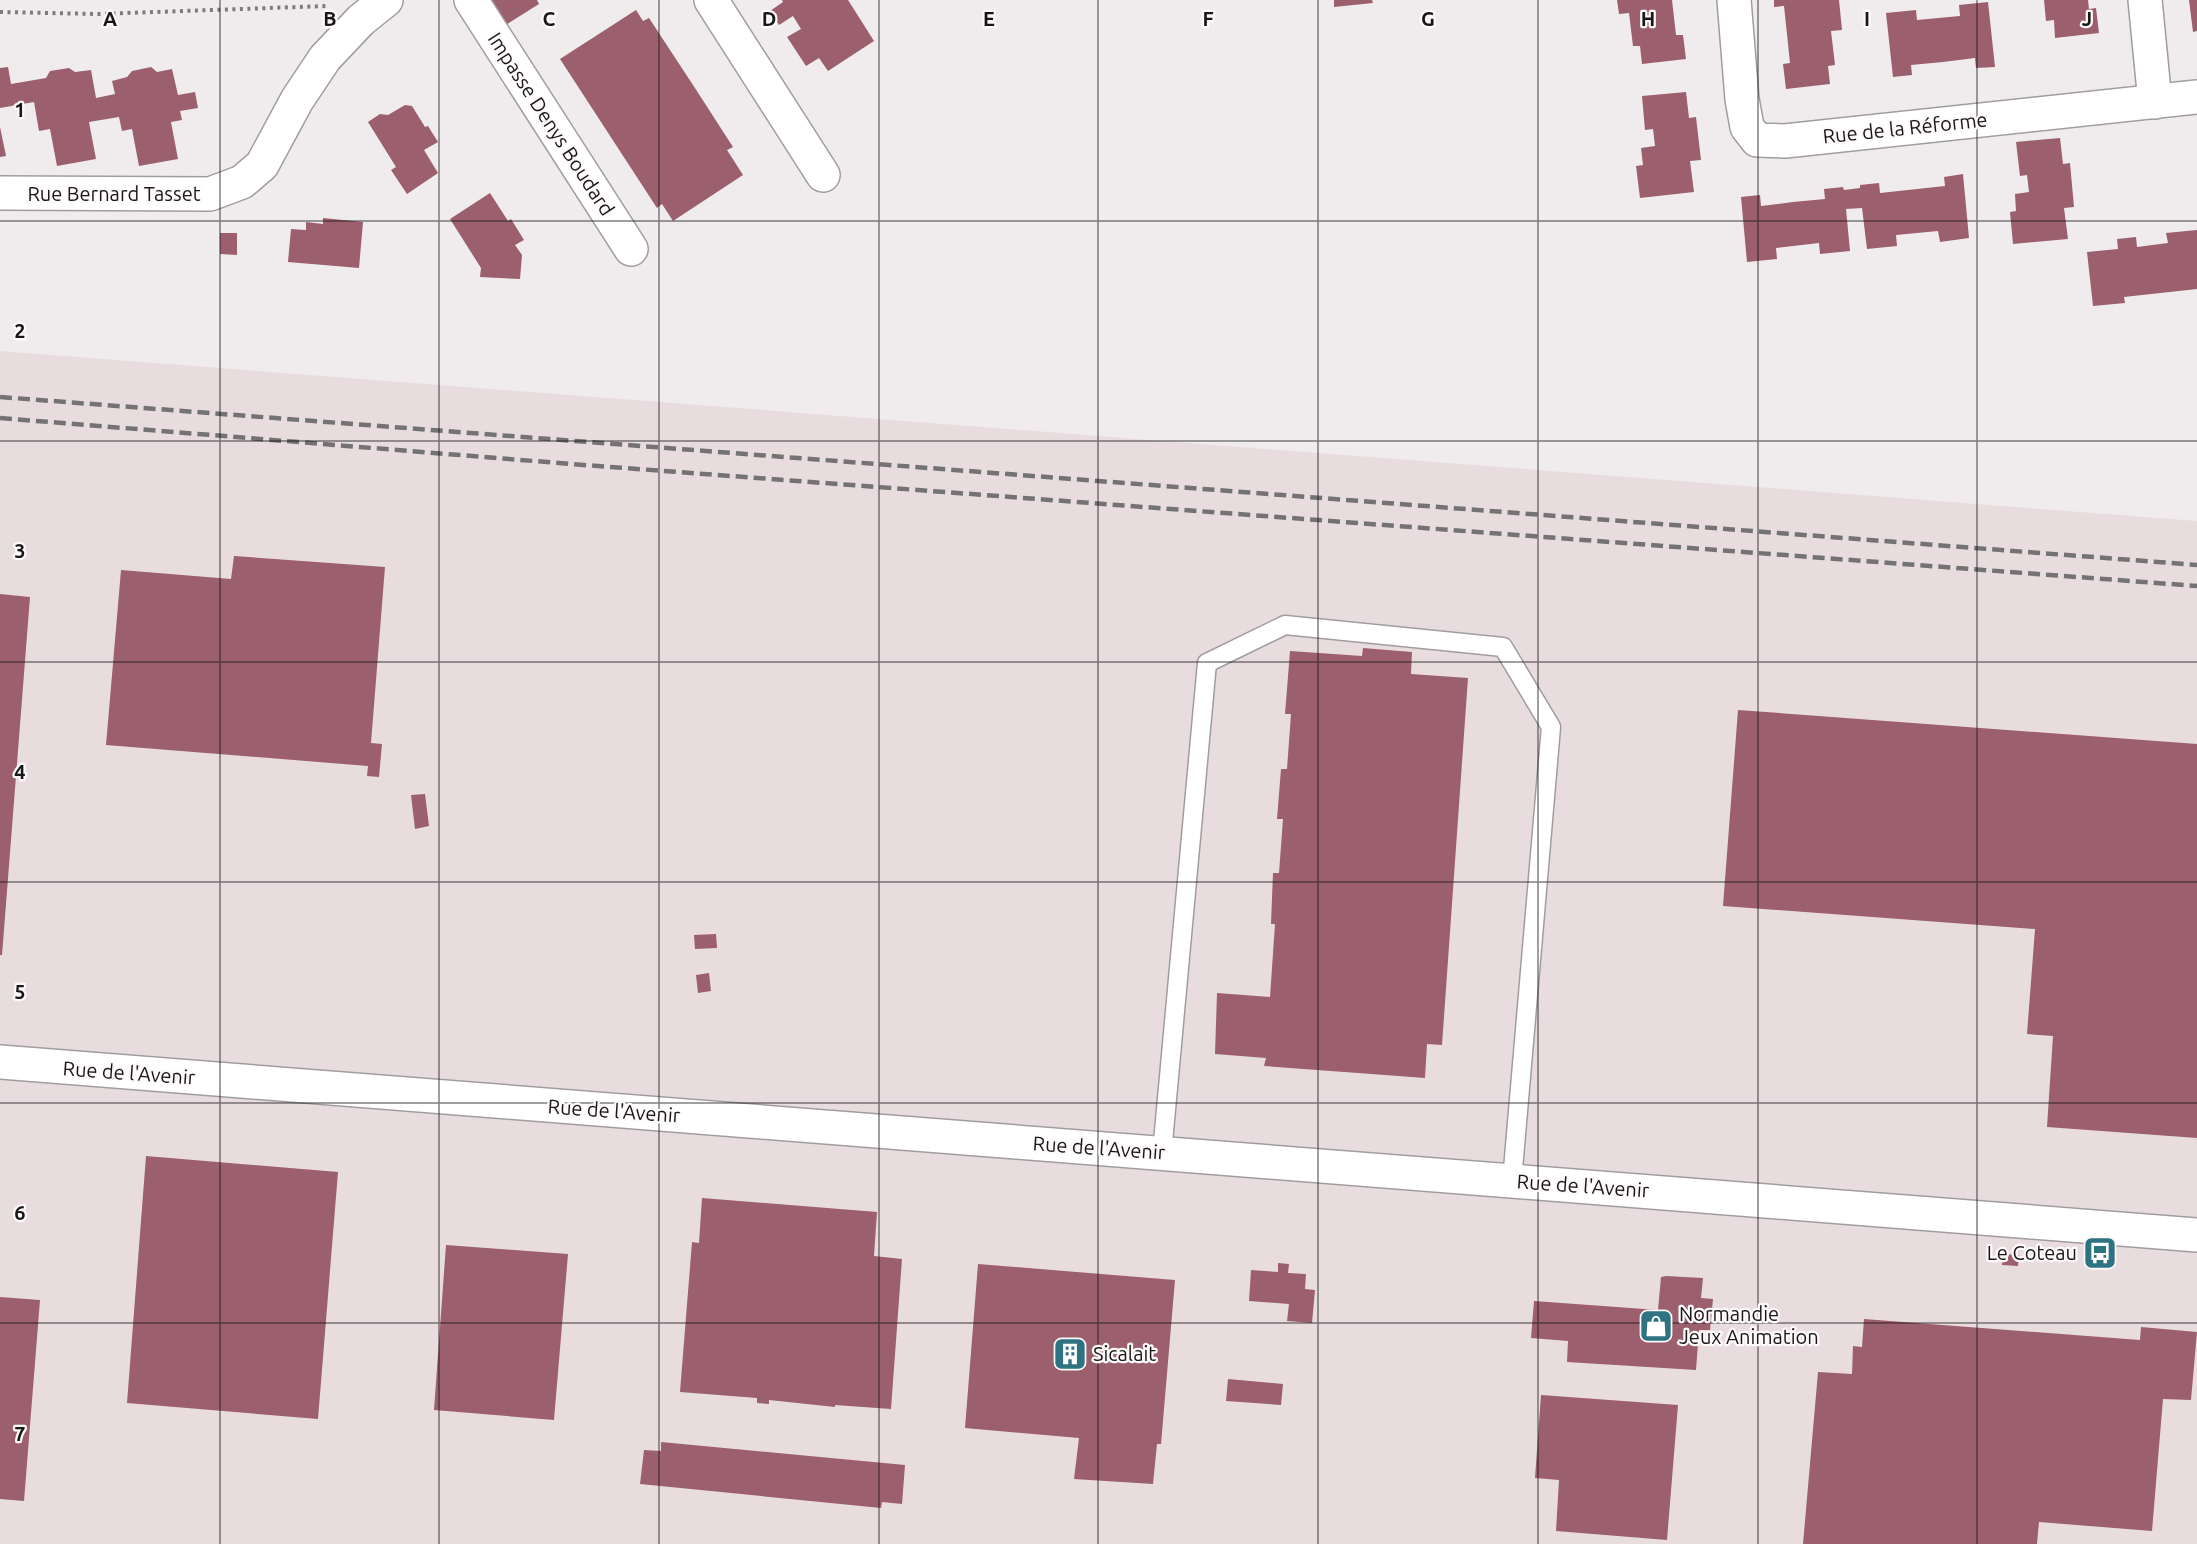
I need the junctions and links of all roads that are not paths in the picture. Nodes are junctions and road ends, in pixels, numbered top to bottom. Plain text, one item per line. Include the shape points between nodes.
1 (386, 0) edge
2 (471, 0) edge
3 (711, 0) edge
4 (1734, 0) edge
5 (2145, 0) edge
6 (2197, 97) edge
7 (2155, 102) junction
8 (824, 175) dead end
9 (0, 193) edge
10 (631, 249) dead end
11 (0, 1062) edge
12 (1162, 1153) junction
13 (1512, 1181) junction
14 (2197, 1234) edge

1 - 9 street, Rue Bernard Tasset via 325,58 262,165 242,182 210,194
2 - 10 street, Impasse Denys Boudard
3 - 8 street
4 - 7 street, Rue de la Réforme via 1742,99 1747,127 1758,140 1785,141
5 - 7 street
6 - 7 street, Rue de la Réforme
11 - 12 street, Rue de l'Avenir
12 - 13 street, Rue de l'Avenir
12 - 13 lane via 1207,663 1286,625 1503,647 1551,727
13 - 14 street, Rue de l'Avenir

